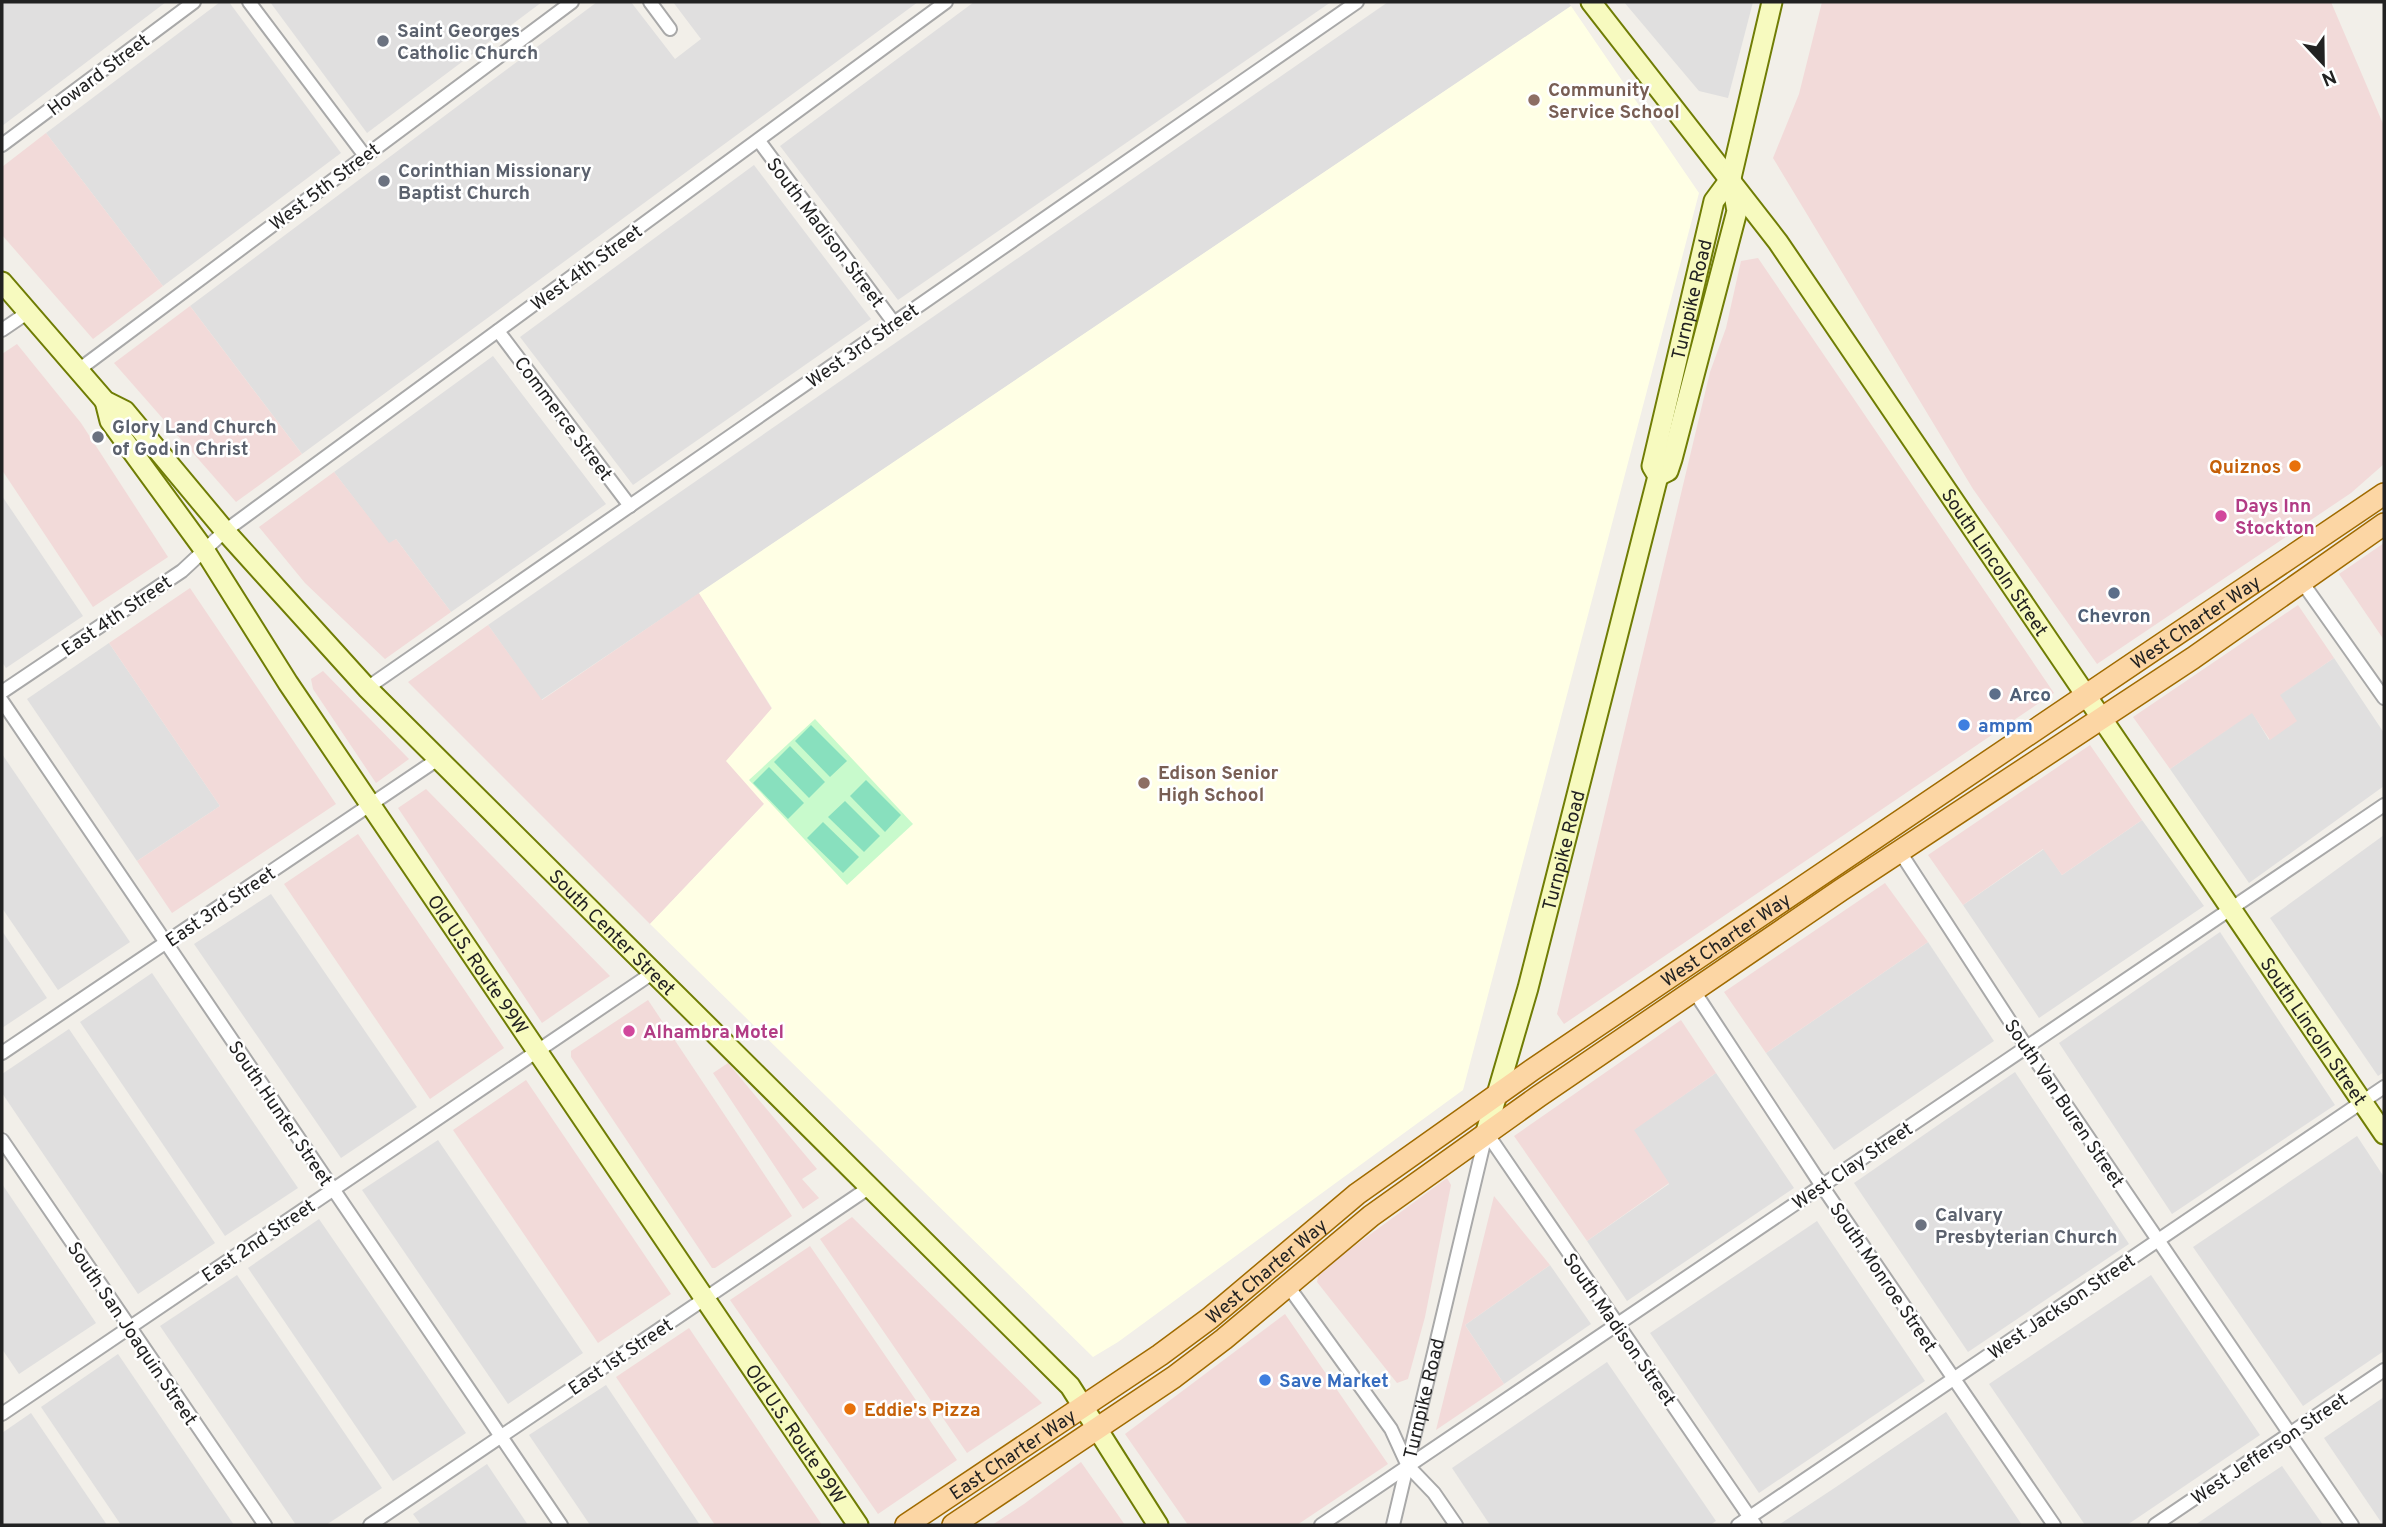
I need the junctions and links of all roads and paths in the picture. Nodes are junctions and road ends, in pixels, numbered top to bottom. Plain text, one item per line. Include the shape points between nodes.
1 (194, 2) edge
2 (249, 2) edge
3 (572, 2) edge
4 (650, 2) edge
5 (946, 2) edge
6 (1357, 2) edge
7 (1591, 2) edge
8 (1772, 2) edge
9 (670, 29) dead end
10 (759, 141) junction
11 (2, 145) edge
12 (365, 156) junction
13 (1731, 178) junction
14 (2, 282) edge
15 (27, 313) junction
16 (894, 323) junction
17 (2, 330) edge
18 (498, 331) junction
19 (77, 371) junction
20 (105, 401) junction
21 (1658, 476) junction
22 (2381, 496) edge
23 (630, 506) junction
24 (2384, 524) edge
25 (225, 531) junction
26 (205, 551) junction
27 (2302, 582) junction
28 (367, 688) junction
29 (2, 692) edge
30 (2087, 694) junction
31 (2384, 698) edge
32 (2, 701) edge
33 (2102, 716) junction
34 (438, 759) junction
35 (1952, 788) junction
36 (369, 805) junction
37 (2384, 805) edge
38 (1900, 852) junction
39 (2230, 910) junction
40 (1741, 931) junction
41 (165, 943) junction
42 (654, 972) junction
43 (1694, 991) junction
44 (2026, 1046) junction
45 (537, 1051) junction
46 (2, 1054) edge
47 (2384, 1087) edge
48 (1494, 1099) junction
49 (2363, 1102) junction
50 (1486, 1132) junction
51 (2384, 1133) edge
52 (2, 1140) edge
53 (1822, 1186) junction
54 (870, 1187) junction
55 (333, 1189) junction
56 (2158, 1241) junction
57 (1288, 1286) junction
58 (705, 1299) junction
59 (1617, 1324) junction
60 (128, 1328) junction
61 (2384, 1370) edge
62 (1954, 1378) junction
63 (1083, 1406) junction
64 (2, 1414) edge
65 (1096, 1428) junction
66 (2290, 1434) junction
67 (501, 1437) junction
68 (1408, 1466) junction
69 (1752, 1521) edge
70 (265, 1525) edge
71 (370, 1525) edge
72 (561, 1525) edge
73 (858, 1525) edge
74 (906, 1525) edge
75 (954, 1525) edge
76 (1158, 1525) edge
77 (1321, 1525) edge
78 (1393, 1525) edge
79 (1456, 1525) edge
80 (1738, 1525) edge
81 (2054, 1525) edge
82 (2155, 1525) edge
83 (2352, 1525) edge

1 - 11 street, Howard Street
2 - 12 street
3 - 12 street, West 5th Street
4 - 9 street
5 - 10 street, West 4th Street
6 - 16 street, West 3rd Street
7 - 13 main road, South Lincoln Street
8 - 13 main road, Turnpike Road
10 - 16 street, South Madison Street
10 - 18 street, West 4th Street
12 - 19 street, West 5th Street
13 - 21 main road, Turnpike Road via 1714,201 1684,323 1652,466
13 - 21 main road, Turnpike Road via 1737,211 1672,459 1668,471
13 - 30 main road, South Lincoln Street
14 - 15 main road, Old U.S. Route 99W
15 - 17 street
15 - 19 main road, Old U.S. Route 99W
16 - 23 street, West 3rd Street
18 - 23 street, Commerce Street
18 - 25 street, West 4th Street
19 - 20 main road, Old U.S. Route 99W
20 - 25 main road, Old U.S. Route 99W via 125,411
20 - 26 main road, Old U.S. Route 99W via 110,421
21 - 48 main road, Turnpike Road via 1528,988
22 - 27 main road via 2368,521 2313,558
22 - 30 main road, West Charter Way
23 - 28 street, West 3rd Street
24 - 27 main road, West Charter Way
25 - 26 street, East 4th Street
25 - 28 main road, South Center Street
26 - 29 street, East 4th Street
26 - 36 main road, Old U.S. Route 99W
27 - 31 street
27 - 33 main road, West Charter Way
28 - 34 main road, South Center Street
30 - 33 main road, South Lincoln Street
30 - 35 main road, West Charter Way
32 - 41 street, South Hunter Street
33 - 38 main road, West Charter Way
33 - 39 main road, South Lincoln Street
34 - 36 street, East 3rd Street
34 - 42 main road, South Center Street
35 - 38 main road via 1945,806 1903,837
35 - 40 main road, West Charter Way
36 - 41 street, East 3rd Street
36 - 45 main road, Old U.S. Route 99W
37 - 39 street, West Clay Street
38 - 43 main road, West Charter Way
38 - 44 street, South Van Buren Street
39 - 44 street, West Clay Street
39 - 49 main road, South Lincoln Street
40 - 43 main road via 1743,942 1691,980
40 - 48 main road, West Charter Way
41 - 46 street, East 3rd Street
41 - 55 street, South Hunter Street
42 - 45 street, East 2nd Street
42 - 54 main road, South Center Street
43 - 50 main road, West Charter Way
43 - 53 street, South Monroe Street
44 - 53 street, West Clay Street
44 - 56 street, South Van Buren Street
45 - 55 street, East 2nd Street
45 - 58 main road, Old U.S. Route 99W
47 - 49 street, West Jackson Street
48 - 50 main road, Turnpike Road
48 - 63 main road, West Charter Way via 1357,1194 1210,1318
49 - 51 main road, South Lincoln Street
49 - 56 street, West Jackson Street
50 - 57 main road, West Charter Way via 1371,1216
50 - 59 street, South Madison Street
50 - 68 street, Turnpike Road
52 - 60 street, South San Joaquin Street
53 - 59 street, West Clay Street
53 - 62 street, South Monroe Street
54 - 58 street, East 1st Street
54 - 63 main road, South Center Street via 1070,1386
55 - 60 street, East 2nd Street
55 - 67 street, South Hunter Street
56 - 62 street, West Jackson Street
56 - 66 street, South Van Buren Street
57 - 65 main road, West Charter Way via 1184,1369
57 - 68 street via 1391,1429
58 - 67 street, East 1st Street
58 - 73 main road, Old U.S. Route 99W
59 - 68 street, West Clay Street
59 - 69 street, South Madison Street
60 - 64 street, East 2nd Street
60 - 70 street, South San Joaquin Street
61 - 66 street, West Jefferson Street
62 - 69 street, West Jackson Street
62 - 81 street, South Monroe Street
63 - 65 main road, South Center Street
63 - 74 main road, East Charter Way
65 - 75 main road, East Charter Way
65 - 76 main road, South Center Street
66 - 82 street, West Jefferson Street
66 - 83 street, South Van Buren Street
67 - 71 street, East 1st Street
67 - 72 street, South Hunter Street
68 - 77 street, West Clay Street
68 - 78 street, Turnpike Road
68 - 79 street
69 - 80 street, West Jackson Street

